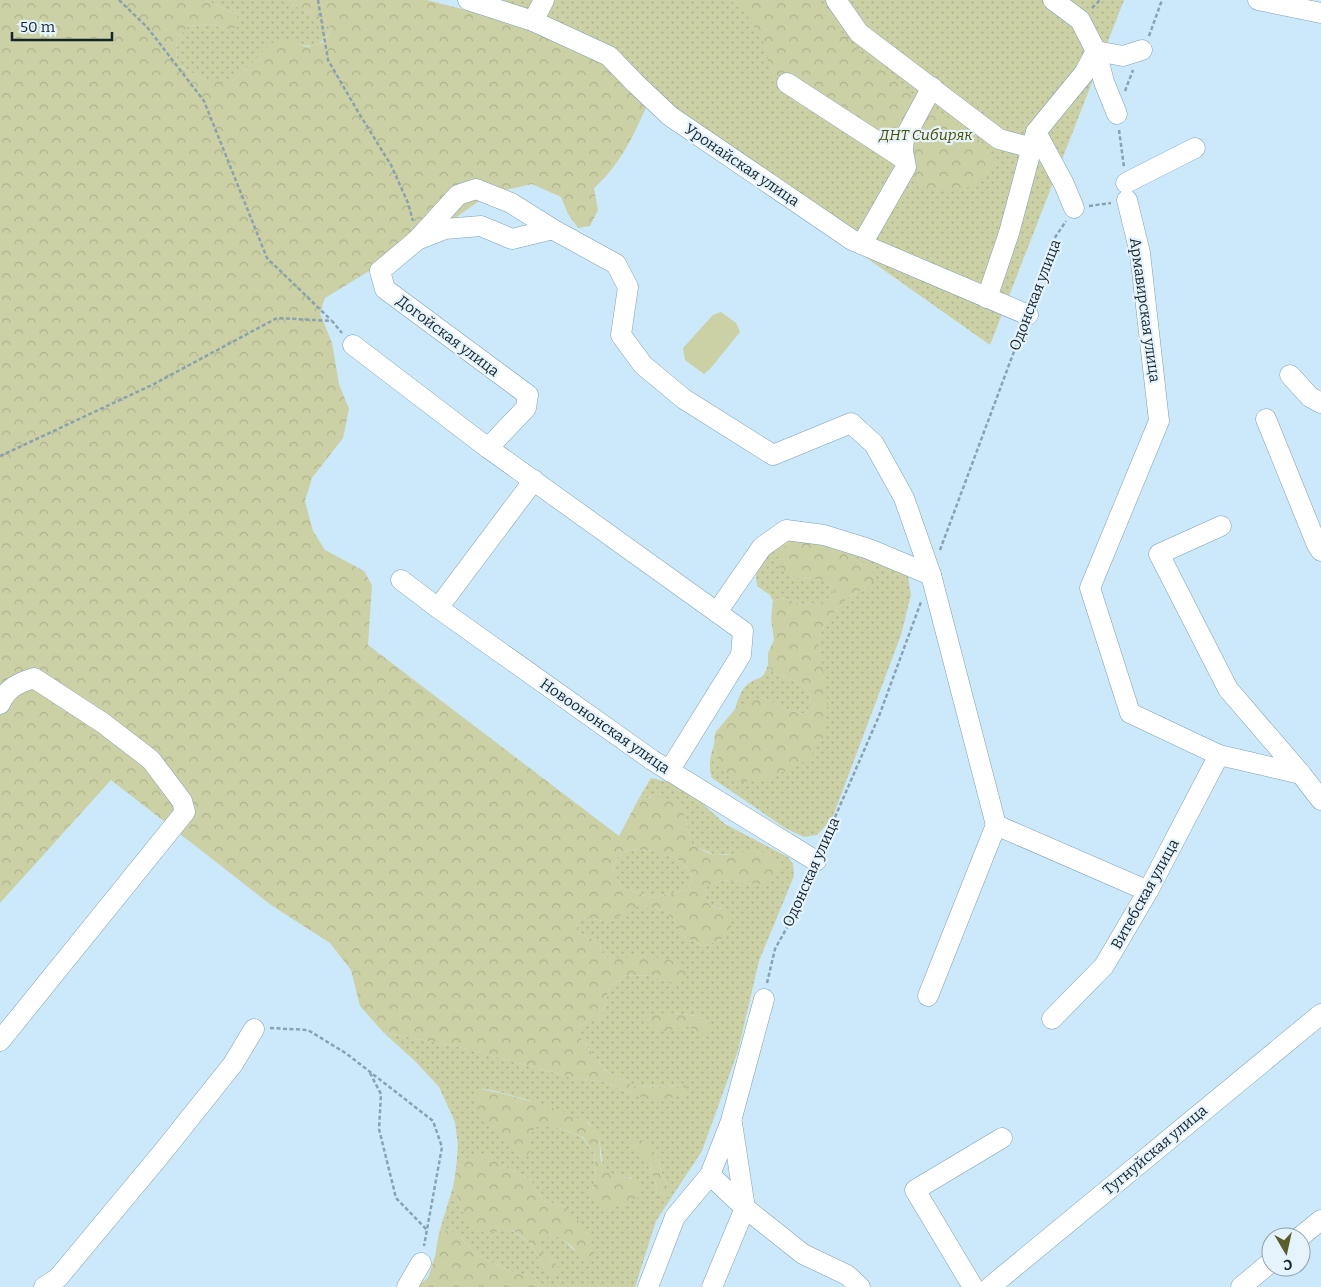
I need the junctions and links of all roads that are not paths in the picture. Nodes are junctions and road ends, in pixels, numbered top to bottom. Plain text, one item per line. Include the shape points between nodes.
1 (468, 0) edge
2 (544, 0) edge
3 (836, 0) edge
4 (1053, 0) edge
5 (1258, 0) edge
6 (1321, 13) edge
7 (534, 21) junction
8 (1142, 50) road end
9 (1096, 52) junction
10 (787, 83) dead end
11 (932, 88) junction
12 (1117, 114) road end
13 (1034, 140) junction
14 (1196, 148) dead end
15 (904, 159) junction
16 (1074, 208) road end
17 (554, 230) junction
18 (417, 240) junction
19 (862, 244) junction
20 (987, 298) junction
21 (1028, 315) road end
22 (353, 345) road end
23 (1290, 375) dead end
24 (1321, 403) edge
25 (1266, 419) dead end
26 (488, 448) junction
27 (534, 480) junction
28 (1221, 526) dead end
29 (1321, 551) edge
30 (931, 575) junction
31 (402, 580) dead end
32 (438, 608) junction
33 (717, 612) junction
34 (0, 704) edge
35 (1219, 755) junction
36 (669, 771) junction
37 (1301, 774) junction
38 (1321, 800) edge
39 (996, 825) junction
40 (816, 861) road end
41 (1148, 891) junction
42 (928, 996) dead end
43 (764, 999) road end
44 (1321, 1014) edge
45 (1052, 1019) dead end
46 (254, 1029) road end
47 (0, 1041) edge
48 (731, 1121) junction
49 (1002, 1138) dead end
50 (710, 1175) junction
51 (744, 1208) junction
52 (1321, 1220) edge
53 (1311, 1228) edge
54 (421, 1263) road end
55 (1261, 1270) edge
56 (44, 1287) edge
57 (407, 1287) edge
58 (648, 1287) edge
59 (712, 1287) edge
60 (860, 1287) edge
61 (973, 1287) edge
62 (990, 1287) edge
63 (1241, 1287) edge

1 - 7 street, Уронайская улица
2 - 7 street
3 - 11 street via 859,33
4 - 9 street via 1080,20
5 - 6 street
7 - 19 street, Уронайская улица via 609,56 670,116
8 - 9 street via 1123,56
9 - 12 street
9 - 13 street via 1085,72
10 - 15 street
11 - 13 street via 999,138
11 - 15 street via 904,139
13 - 16 street via 1064,184
13 - 20 street via 1009,233
14 - 35 street, Армавирская улица via 1126,192 1140,253 1160,420 1090,588 1130,713
15 - 19 street via 906,167
17 - 18 street, Догойская улица via 512,239 482,226 445,229
17 - 18 street via 511,203 476,189 458,195
17 - 30 street via 616,264 628,287 621,335 643,365 684,399 773,454 851,423 874,444 904,498
18 - 26 street, Догойская улица via 380,271 385,289 528,394 526,408
19 - 20 street, Уронайская улица
20 - 21 street, Уронайская улица
22 - 26 street
23 - 24 street via 1310,397
25 - 29 street
26 - 27 street
27 - 32 street
27 - 33 street
28 - 37 street via 1160,554 1228,689
30 - 33 street via 824,535 786,530 762,547
30 - 39 street
31 - 32 street, Новоононская улица
32 - 36 street, Новоононская улица
33 - 36 street via 743,631 741,655
34 - 47 street via 4,694 18,683 34,678 103,723 151,760 182,801 185,812
35 - 37 street
35 - 41 street, Витебская улица
36 - 40 street, Новоононская улица
37 - 38 street
39 - 41 street
39 - 42 street
41 - 45 street, Витебская улица via 1104,966
43 - 48 street
44 - 62 street, Тугнуйская улица
46 - 56 street via 233,1064 162,1153 58,1278
48 - 50 street
48 - 51 street
49 - 61 street via 915,1190
50 - 51 street
50 - 58 street via 675,1217
51 - 59 street
51 - 60 street via 803,1254 847,1275
52 - 53 street
54 - 57 street
55 - 63 street

